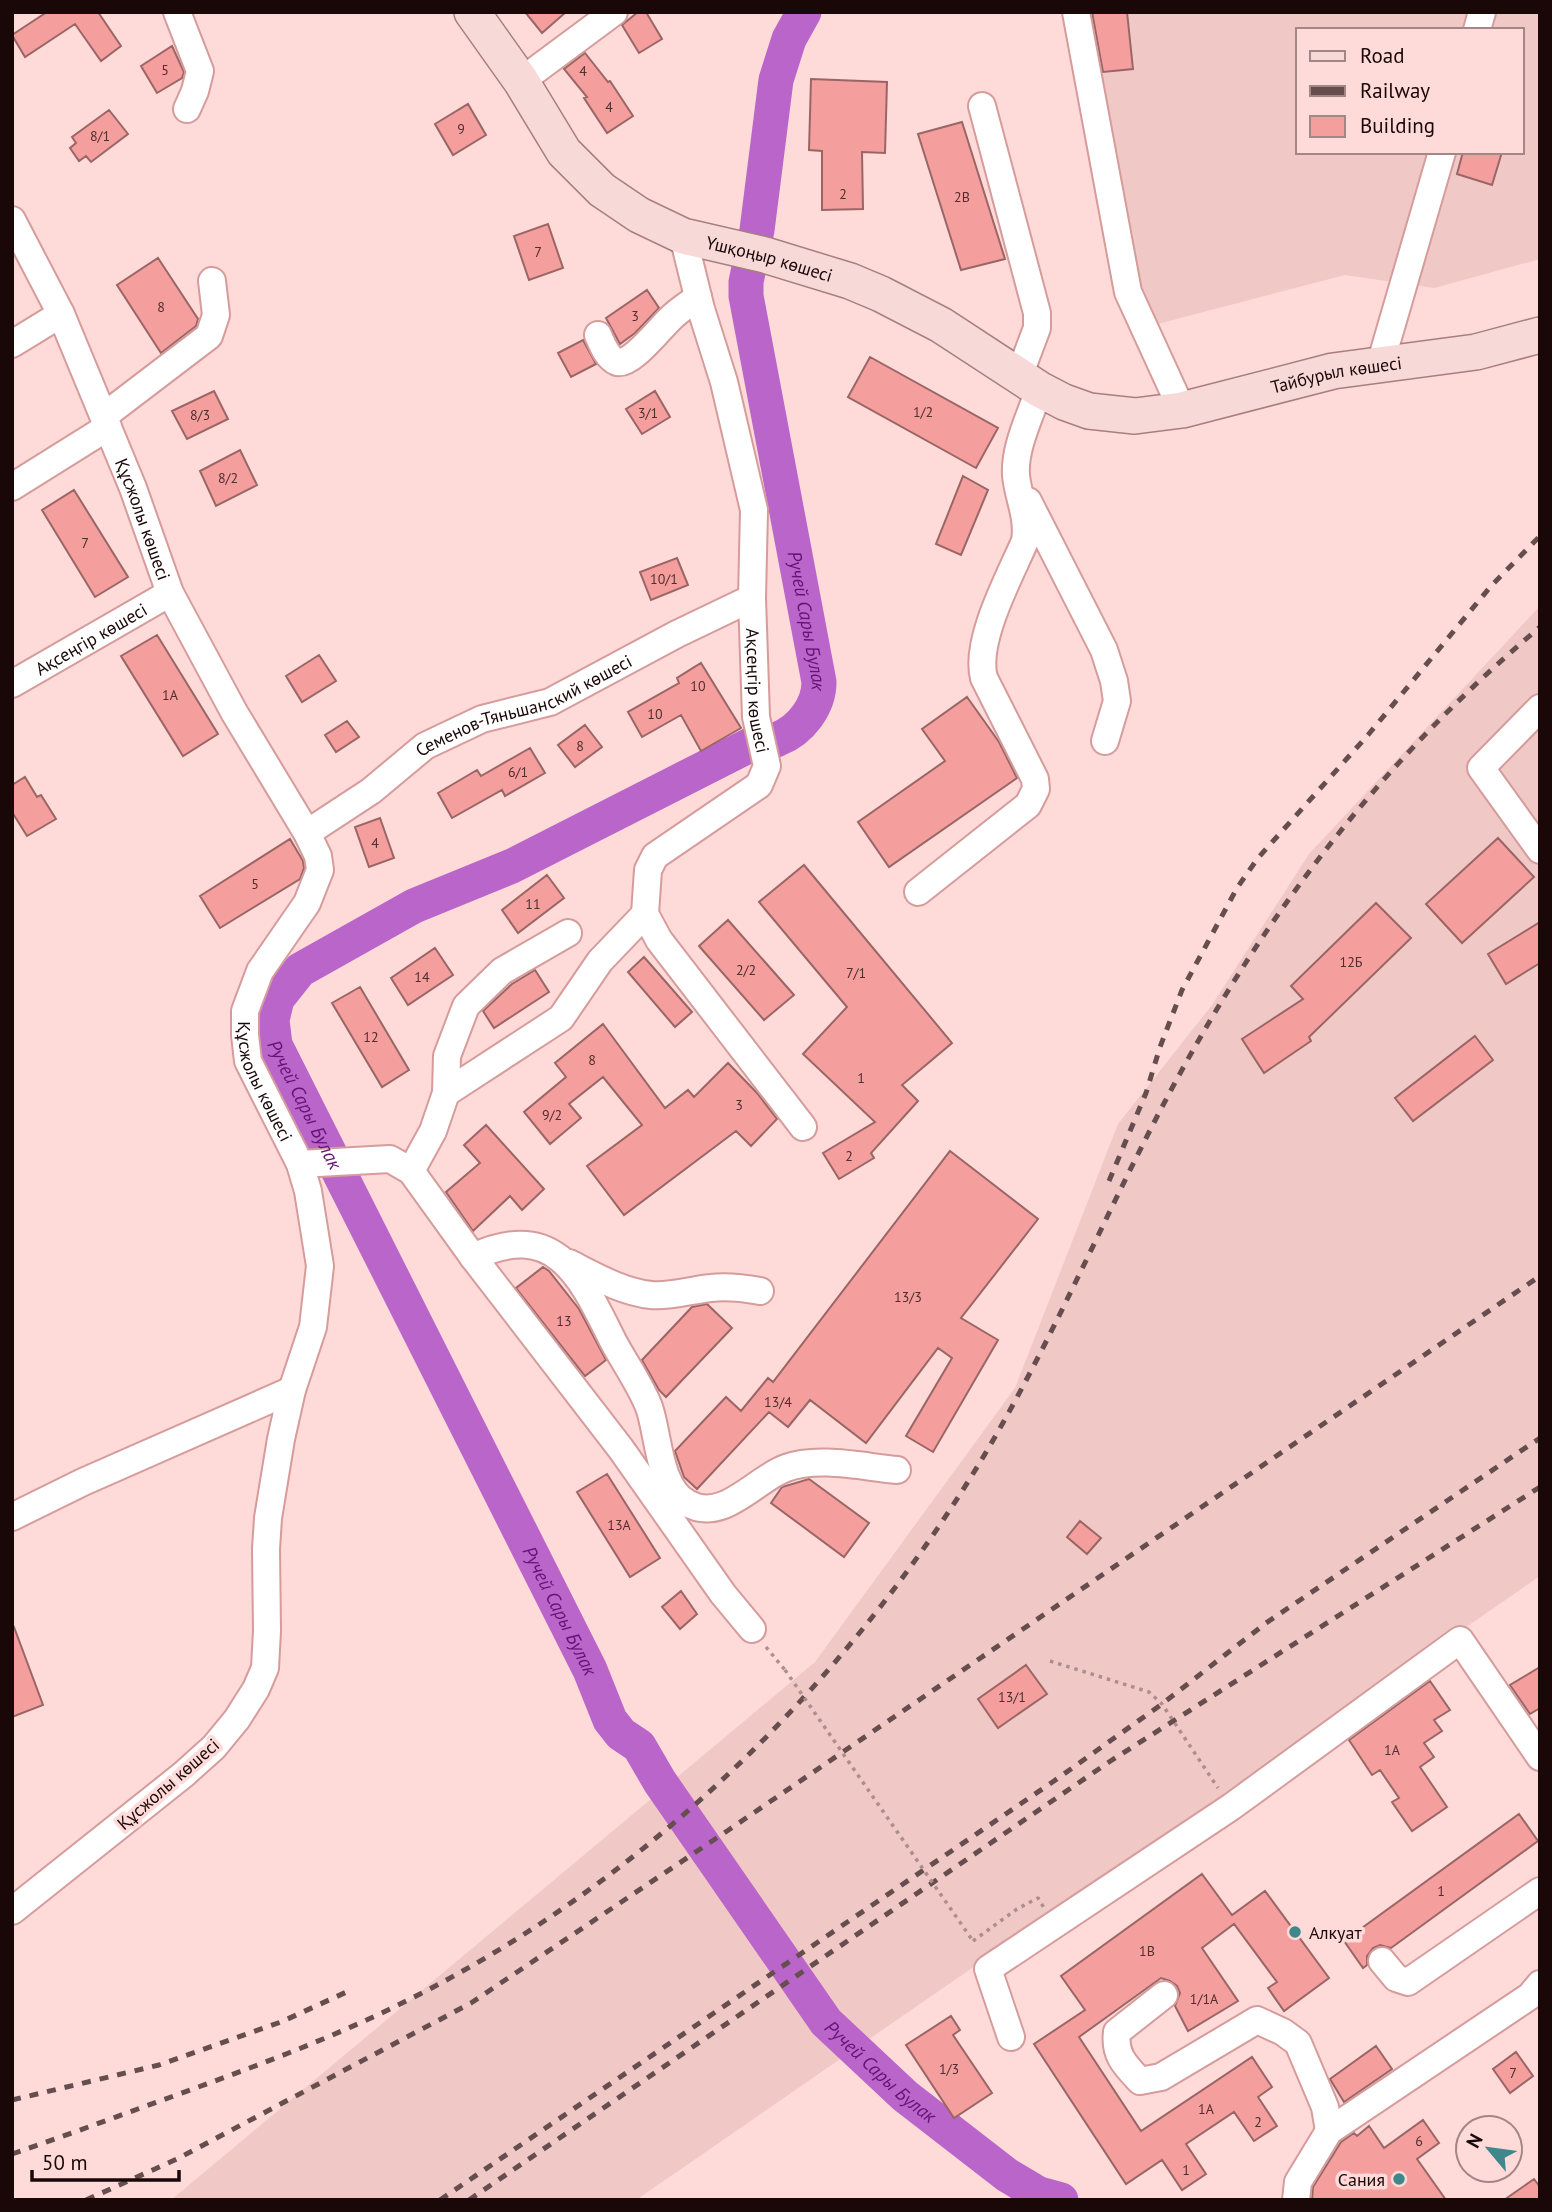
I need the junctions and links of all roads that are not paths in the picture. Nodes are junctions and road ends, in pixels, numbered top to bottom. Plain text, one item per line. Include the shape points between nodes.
1 (177, 12) edge
2 (472, 12) edge
3 (614, 12) edge
4 (1076, 12) edge
5 (521, 80) junction
6 (982, 106) dead end
7 (187, 109) dead end
8 (1441, 154) edge
9 (12, 220) edge
10 (683, 236) junction
11 (212, 281) dead end
12 (698, 297) junction
13 (61, 314) junction
14 (598, 335) dead end
15 (1540, 335) edge
16 (12, 344) edge
17 (1380, 365) junction
18 (1029, 382) junction
19 (1182, 410) junction
20 (1135, 416) joint
21 (106, 421) junction
22 (1016, 477) junction
23 (12, 487) edge
24 (170, 593) junction
25 (752, 598) junction
26 (12, 684) edge
27 (1540, 708) edge
28 (1105, 741) dead end
29 (307, 833) junction
30 (1540, 850) edge
31 (918, 892) dead end
32 (645, 914) junction
33 (568, 933) dead end
34 (446, 1093) junction
35 (803, 1127) dead end
36 (300, 1164) junction
37 (411, 1171) junction
38 (473, 1257) junction
39 (564, 1261) junction
40 (760, 1291) dead end
41 (292, 1390) junction
42 (897, 1470) dead end
43 (12, 1517) edge
44 (752, 1629) road end
45 (1540, 1757) edge
46 (1540, 1891) edge
47 (12, 1912) edge
48 (1382, 1961) dead end
49 (1540, 1983) edge
50 (1164, 1995) dead end
51 (1011, 2037) dead end
52 (1329, 2131) junction
53 (1296, 2200) edge

1 - 7 street via 200,71
2 - 5 main road, Үшқоңыр көшесі
3 - 5 street
4 - 19 street via 1128,292
5 - 10 main road, Үшқоңыр көшесі via 564,152 602,190
6 - 18 street via 1037,313
8 - 17 street
9 - 13 street, Құсжолы көшесі
10 - 12 street, Ақсеңгір көшесі
10 - 18 main road, Үшқоңыр көшесі via 850,281 941,326
11 - 21 street via 216,315 209,336
12 - 14 street via 623,363 610,357
12 - 25 street, Ақсеңгір көшесі via 724,382 754,510
13 - 16 street
13 - 21 street, Құсжолы көшесі
15 - 17 main road, Тайбурыл көшесі via 1476,352
17 - 19 main road, Тайбурыл көшесі via 1333,371
18 - 20 main road, Үшқоңыр көшесі via 1089,411
18 - 22 street
19 - 20 main road, Тайбурыл көшесі
21 - 23 street
21 - 24 street, Құсжолы көшесі
22 - 28 street via 1104,650 1116,701
22 - 31 street via 1027,529 1025,541 987,633 981,667 1036,789 1028,805
24 - 26 street, Ақсеңгір көшесі
24 - 29 street, Құсжолы көшесі
25 - 29 street, Семенов-Тяньшанский көшесі via 550,702 482,719 425,746 371,791
25 - 32 street, Ақсеңгір көшесі via 756,717 766,766 759,785 655,856 648,870
27 - 30 street via 1481,768
29 - 36 street, Құсжолы көшесі via 320,870 307,902 260,971 245,1011 244,1035 248,1061
32 - 34 street via 600,961 561,1018
32 - 35 street via 659,940
33 - 34 street via 502,971 466,1006 447,1056
34 - 37 street via 433,1131
36 - 37 street via 390,1159
36 - 41 street, Құсжолы көшесі via 320,1266 313,1327
37 - 38 street
38 - 39 street via 522,1244 541,1247
38 - 44 street
39 - 40 street via 630,1291 650,1295 734,1286
39 - 42 street via 600,1310 648,1406 673,1492 686,1503 701,1509 718,1508 785,1468 809,1462
41 - 43 street
41 - 47 street, Құсжолы көшесі via 268,1518 265,1668 256,1689 204,1756
45 - 51 street via 1460,1640 1231,1807 988,1969
46 - 48 street via 1408,1982 1396,1978
49 - 52 street via 1530,1996
50 - 52 street via 1117,2032 1119,2059 1140,2081 1161,2077 1256,2020 1298,2043 1325,2107
52 - 53 street via 1298,2182

